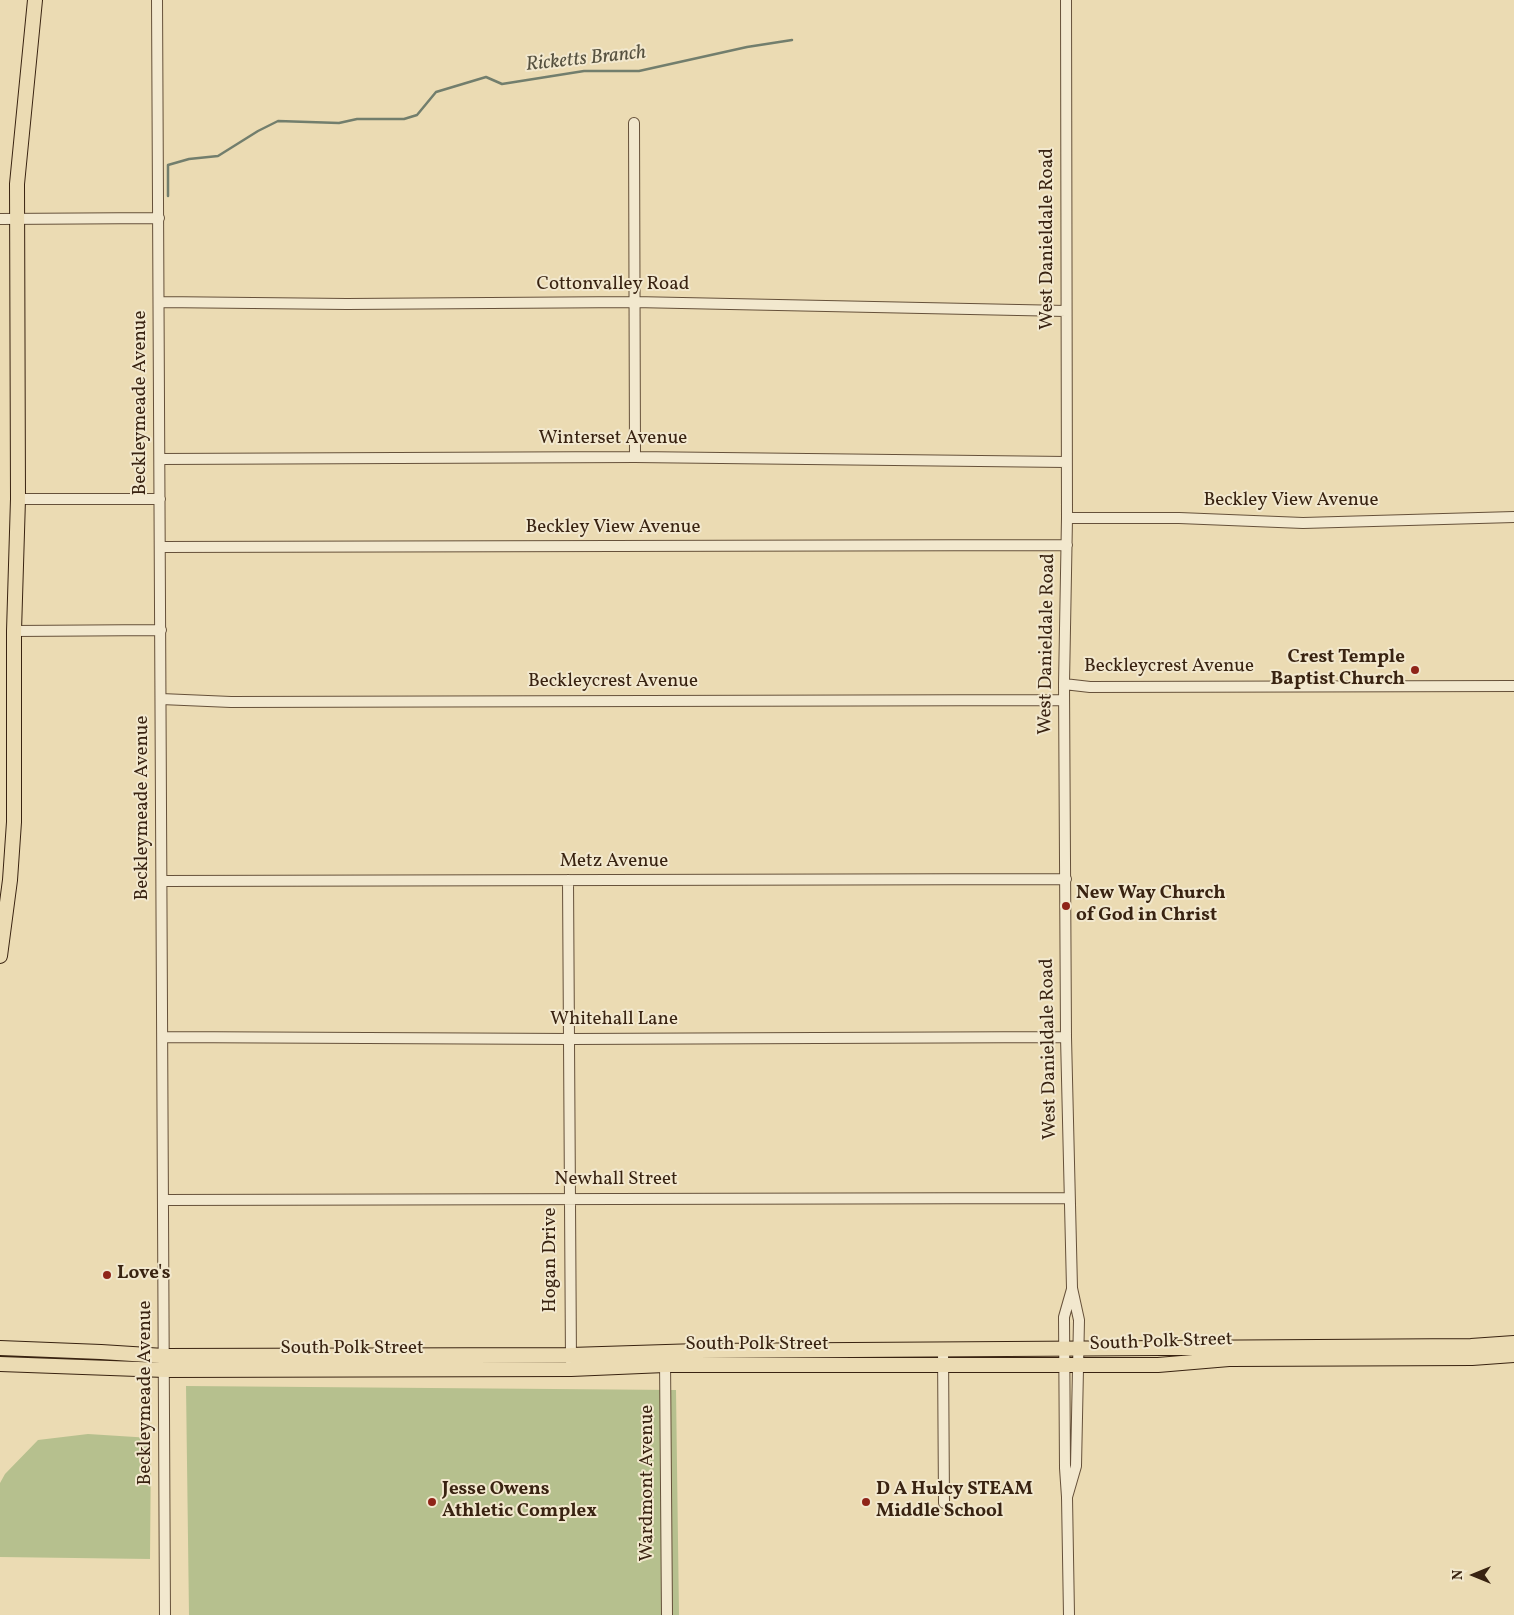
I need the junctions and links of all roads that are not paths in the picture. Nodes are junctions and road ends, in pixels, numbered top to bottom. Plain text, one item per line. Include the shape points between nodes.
1 (35, 0) edge
2 (157, 0) edge
3 (1066, 0) edge
4 (634, 123) dead end
5 (0, 218) edge
6 (159, 218) junction
7 (17, 219) junction
8 (159, 302) junction
9 (634, 302) junction
10 (1066, 311) junction
11 (635, 457) junction
12 (160, 459) junction
13 (1066, 462) junction
14 (18, 499) junction
15 (160, 499) junction
16 (1514, 517) edge
17 (1067, 518) junction
18 (1066, 545) junction
19 (160, 547) junction
20 (161, 630) junction
21 (14, 631) junction
22 (1064, 684) junction
23 (1514, 686) edge
24 (161, 699) junction
25 (1064, 700) junction
26 (1066, 879) junction
27 (568, 880) junction
28 (162, 881) junction
29 (0, 956) edge
30 (163, 1037) junction
31 (1066, 1037) junction
32 (570, 1039) junction
33 (570, 1198) junction
34 (1069, 1198) junction
35 (164, 1200) junction
36 (1072, 1288) junction
37 (1514, 1343) edge
38 (0, 1348) edge
39 (1064, 1349) junction
40 (1079, 1349) junction
41 (943, 1350) junction
42 (1229, 1353) junction
43 (1514, 1355) edge
44 (665, 1358) junction
45 (832, 1358) junction
46 (571, 1362) junction
47 (164, 1363) junction
48 (0, 1364) edge
49 (943, 1364) junction
50 (1064, 1364) junction
51 (1079, 1364) junction
52 (1067, 1497) junction
53 (944, 1503) dead end
54 (165, 1615) edge
55 (667, 1615) edge
56 (1069, 1615) edge

1 - 7 main road via 18,166
2 - 6 street, Beckleymeade Avenue
3 - 10 street, West Danieldale Road
4 - 9 street
5 - 7 street
6 - 7 street
6 - 8 street, Beckleymeade Avenue
7 - 14 main road
8 - 9 street, Cottonvalley Road
8 - 12 street, Beckleymeade Avenue
9 - 10 street, Cottonvalley Road
9 - 11 street
10 - 13 street, West Danieldale Road
11 - 12 street, Winterset Avenue
11 - 13 street, Winterset Avenue
12 - 15 street, Beckleymeade Avenue
13 - 17 street, West Danieldale Road
14 - 15 street
14 - 21 main road
15 - 19 street, Beckleymeade Avenue
16 - 17 street, Beckley View Avenue via 1304,523
17 - 18 street, West Danieldale Road
18 - 19 street, Beckley View Avenue
18 - 22 street, West Danieldale Road
19 - 20 street, Beckleymeade Avenue
20 - 21 street
20 - 24 street, Beckleymeade Avenue
21 - 29 main road via 14,822
22 - 23 street, Beckleycrest Avenue via 1090,687
22 - 25 street, West Danieldale Road
24 - 25 street, Beckleycrest Avenue via 231,702
24 - 28 street, Beckleymeade Avenue
25 - 26 street, West Danieldale Road
26 - 27 street, Metz Avenue
26 - 31 street, West Danieldale Road
27 - 28 street, Metz Avenue
27 - 32 street, Hogan Drive
28 - 30 street, Beckleymeade Avenue
30 - 32 street, Whitehall Lane
30 - 35 street, Beckleymeade Avenue
31 - 32 street, Whitehall Lane
31 - 34 street, West Danieldale Road
32 - 33 street, Hogan Drive
33 - 34 street, Newhall Street
33 - 35 street, Newhall Street
33 - 46 street, Hogan Drive
34 - 36 street, West Danieldale Road
35 - 47 street, Beckleymeade Avenue
36 - 39 street, West Danieldale Road via 1064,1317
36 - 40 street, West Danieldale Road via 1079,1320
37 - 42 main road, South Polk Street
38 - 47 main road, South Polk Street via 101,1352
39 - 40 main road, South Polk Street
39 - 41 main road, South Polk Street
39 - 50 street, West Danieldale Road
40 - 42 main road, South Polk Street
40 - 51 street, West Danieldale Road
41 - 45 main road, South Polk Street
41 - 49 street
42 - 43 main road, South Polk Street via 1472,1358
42 - 51 main road, South Polk Street via 1158,1365
44 - 45 main road, South Polk Street
44 - 46 main road, South Polk Street
44 - 55 street, Wardmont Avenue
45 - 49 main road, South Polk Street
46 - 47 main road, South Polk Street
47 - 48 main road, South Polk Street
47 - 54 street, Beckleymeade Avenue
49 - 50 main road, South Polk Street
49 - 53 street
50 - 51 main road, South Polk Street
50 - 52 street, West Danieldale Road
51 - 52 street, West Danieldale Road via 1076,1466
52 - 56 street

